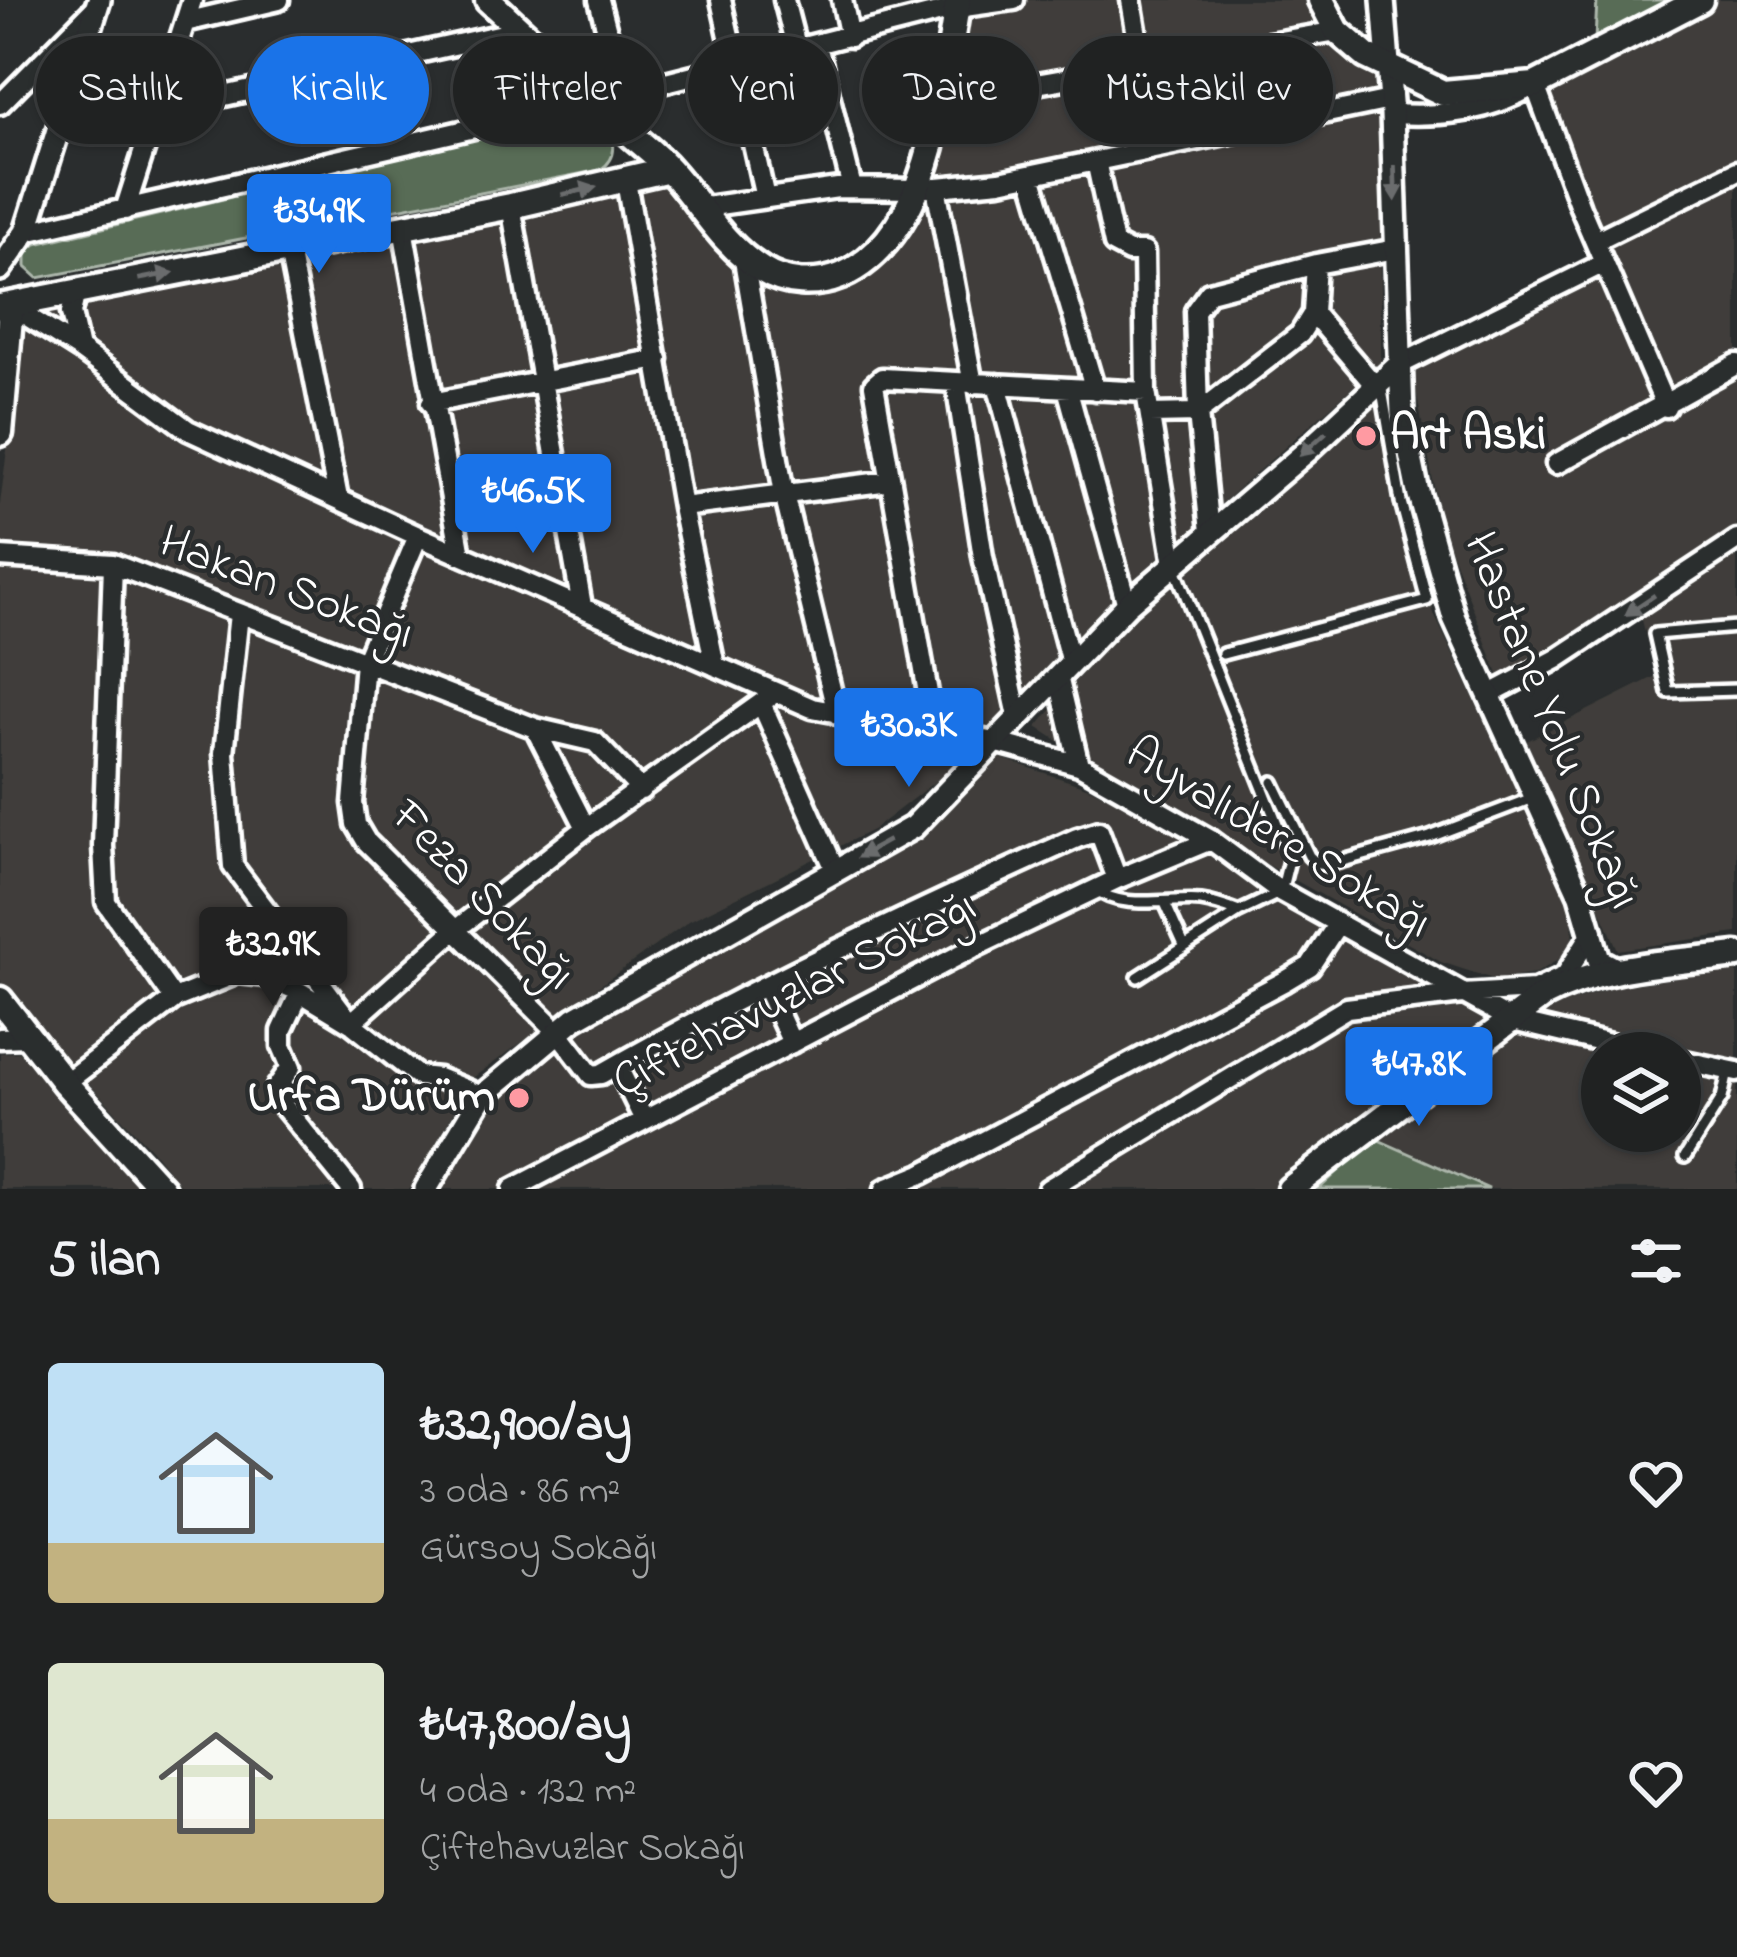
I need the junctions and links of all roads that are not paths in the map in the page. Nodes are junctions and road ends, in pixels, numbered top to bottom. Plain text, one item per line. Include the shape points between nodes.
1 (192, 0) edge
2 (279, 0) edge
3 (488, 0) edge
4 (599, 0) edge
5 (721, 0) edge
6 (784, 0) edge
7 (842, 0) edge
8 (900, 0) edge
9 (1014, 0) edge
10 (1131, 0) edge
11 (1321, 0) edge
12 (1383, 0) edge
13 (1700, 0) edge
14 (98, 3) edge
15 (957, 4) edge
16 (903, 21) junction
17 (185, 22) junction
18 (521, 30) junction
19 (1337, 31) junction
20 (181, 36) edge
21 (527, 36) edge
22 (608, 36) edge
23 (730, 36) edge
24 (802, 36) edge
25 (951, 36) edge
26 (1137, 36) edge
27 (1311, 36) edge
28 (850, 37) junction
29 (838, 40) edge
30 (1386, 66) junction
31 (1535, 85) junction
32 (224, 96) edge
33 (0, 104) edge
34 (1391, 107) junction
35 (453, 133) edge
36 (146, 144) edge
37 (633, 144) edge
38 (641, 144) edge
39 (754, 144) edge
40 (838, 144) edge
41 (933, 144) edge
42 (1155, 144) edge
43 (1156, 148) junction
44 (1096, 161) junction
45 (669, 169) junction
46 (1737, 171) edge
47 (1031, 175) junction
48 (626, 182) junction
49 (852, 188) junction
50 (926, 188) junction
51 (765, 198) junction
52 (512, 206) junction
53 (698, 208) junction
54 (125, 210) junction
55 (403, 228) junction
56 (26, 232) junction
57 (1595, 241) junction
58 (1396, 249) junction
59 (289, 251) junction
60 (743, 254) junction
61 (6, 261) edge
62 (1604, 263) junction
63 (1316, 264) junction
64 (76, 291) junction
65 (6, 306) edge
66 (1313, 313) junction
67 (40, 326) junction
68 (8, 346) junction
69 (79, 350) junction
70 (658, 359) junction
71 (1737, 364) edge
72 (1399, 365) junction
73 (543, 382) junction
74 (964, 384) junction
75 (998, 384) junction
76 (1378, 384) junction
77 (1067, 388) junction
78 (1095, 390) junction
79 (1146, 392) junction
80 (431, 403) junction
81 (1666, 406) junction
82 (1198, 413) junction
83 (1150, 414) junction
84 (0, 433) edge
85 (1556, 464) dead end
86 (890, 481) junction
87 (784, 494) junction
88 (338, 498) junction
89 (682, 507) junction
90 (1210, 532) junction
91 (418, 536) junction
92 (1737, 540) edge
93 (461, 555) junction
94 (0, 557) edge
95 (113, 564) junction
96 (1174, 564) junction
97 (1127, 605) junction
98 (582, 606) junction
99 (239, 614) junction
100 (1737, 627) edge
101 (1222, 654) dead end
102 (365, 662) junction
103 (715, 666) junction
104 (1065, 669) junction
105 (1737, 690) edge
106 (1490, 695) junction
107 (768, 698) junction
108 (837, 714) junction
109 (1018, 716) junction
110 (535, 728) junction
111 (935, 734) junction
112 (995, 742) junction
113 (1079, 765) junction
114 (1273, 782) dead end
115 (641, 790) junction
116 (1535, 797) junction
117 (586, 828) junction
118 (1211, 839) junction
119 (836, 869) junction
120 (1117, 879) junction
121 (1096, 889) junction
122 (1281, 892) junction
123 (1165, 903) junction
124 (1239, 912) junction
125 (1337, 925) junction
126 (454, 931) junction
127 (1592, 931) junction
128 (1184, 944) junction
129 (1737, 955) edge
130 (1615, 968) junction
131 (1138, 977) dead end
132 (766, 987) junction
133 (300, 992) junction
134 (1462, 994) junction
135 (174, 999) junction
136 (0, 1000) edge
137 (1521, 1007) junction
138 (351, 1022) junction
139 (558, 1032) junction
140 (1590, 1032) edge
141 (26, 1037) junction
142 (0, 1038) edge
143 (792, 1043) junction
144 (1701, 1064) edge
145 (617, 1065) junction
146 (1732, 1071) edge
147 (65, 1083) junction
148 (482, 1096) junction
149 (644, 1120) junction
150 (1685, 1157) dead end
151 (926, 1181) edge
152 (1052, 1188) edge
153 (162, 1189) edge
154 (351, 1189) edge
155 (426, 1189) edge
156 (513, 1189) edge
157 (885, 1189) edge
158 (1290, 1189) edge

1 - 17 street
2 - 17 street
3 - 18 main road
4 - 22 street
5 - 23 street
6 - 24 street
7 - 28 street
8 - 16 street
9 - 15 street
10 - 26 street
11 - 19 main road
12 - 30 street, Hastane Yolu Sokağı
13 - 31 main road
14 - 33 street
14 - 56 street
15 - 16 street
15 - 25 main road
16 - 28 street
17 - 20 street
18 - 21 main road
18 - 32 street
19 - 27 street
19 - 30 main road
28 - 29 street
30 - 31 main road via 1443,93
30 - 34 street, Hastane Yolu Sokağı
31 - 34 street via 1480,111 1428,116
31 - 57 street
34 - 43 street
34 -> 58 street, Hastane Yolu Sokağı
35 - 54 street
36 - 54 street
37 - 48 main road
38 - 45 main road
39 - 51 street
40 - 49 street
41 - 50 main road
42 - 43 street
43 - 44 street
44 - 47 street
44 - 79 street via 1114,244 1144,252
45 - 48 main road
45 - 53 main road
46 - 57 street
47 - 50 street
47 - 78 street
52 -> 48 main road
48 - 70 street
49 - 50 street
49 - 51 street
50 - 60 main road via 887,241 824,283 788,281
50 - 74 street
51 - 53 street
52 - 55 main road
52 - 73 street
53 - 60 main road
54 - 56 street
55 - 59 main road
55 - 80 street
56 - 61 street
57 - 62 street
58 - 63 street
58 - 72 street, Hastane Yolu Sokağı
64 -> 59 main road
59 - 88 street
60 - 87 street
61 - 65 street
62 - 72 street
62 - 81 street
63 - 66 street
63 - 82 street via 1209,292 1195,311
64 - 65 main road
64 - 69 street via 71,313
65 - 67 street, Ayvalıdere Sokağı
65 - 68 main road
66 - 76 street
66 - 82 street via 1300,334
67 - 68 street
67 - 69 street, Ayvalıdere Sokağı
68 - 84 main road
69 - 88 street, Ayvalıdere Sokağı via 188,430
70 - 73 street
70 - 89 street
71 - 81 street
72 - 76 street
72 - 106 street, Hastane Yolu Sokağı via 1417,488 1454,618
73 - 80 street
73 - 98 street
74 - 75 street
74 - 86 street via 882,378 874,386
74 - 109 street via 983,557
75 - 77 street
75 - 104 street
76 -> 90 street
76 - 101 lane via 1426,600
77 - 78 street
77 - 97 street
78 - 79 street
79 - 83 street
80 - 93 street
81 - 85 street
82 - 83 street
82 - 90 street
83 - 96 street
86 - 87 street
86 - 111 street
87 - 89 street
87 - 108 street
88 - 91 street, Ayvalıdere Sokağı
89 - 103 street
90 - 96 street
91 - 93 street, Ayvalıdere Sokağı
91 - 102 street, Feza Sokağı
92 -> 106 street
93 - 98 street, Ayvalıdere Sokağı
94 - 95 street, Hakan Sokağı
95 - 99 street, Hakan Sokağı
95 - 135 street via 106,902
96 - 97 street
96 - 122 lane via 1290,856
97 - 104 street
98 - 103 street, Ayvalıdere Sokağı
99 - 102 street, Hakan Sokağı
99 - 138 street via 224,753 233,866
100 - 105 lane via 1655,634 1668,692
102 - 110 street, Hakan Sokağı
102 - 126 street, Feza Sokağı via 356,824
103 - 107 street, Ayvalıdere Sokağı
104 - 109 street
104 - 113 street
106 - 116 street, Hastane Yolu Sokağı
107 - 108 street, Ayvalıdere Sokağı
107 - 115 street
107 - 119 street
108 - 111 street, Ayvalıdere Sokağı
109 - 112 street
110 - 115 street, Hakan Sokağı via 595,742
110 - 117 street
111 - 112 street, Ayvalıdere Sokağı
112 - 113 street, Ayvalıdere Sokağı
112 -> 119 street via 913,827
113 - 118 street, Ayvalıdere Sokağı
114 - 116 lane via 1309,856 1328,865
115 - 117 street
116 - 127 street, Hastane Yolu Sokağı
117 - 126 street
118 - 120 street, Çiftehavuzlar Sokağı
118 - 122 street, Ayvalıdere Sokağı
119 - 139 street
120 - 121 street, Çiftehavuzlar Sokağı
120 - 132 street, Çiftehavuzlar Sokağı via 1099,831
121 - 123 lane via 1104,897
121 - 143 street, Çiftehavuzlar Sokağı
122 - 124 lane
122 - 125 street, Ayvalıdere Sokağı
123 - 124 lane via 1196,900
123 - 128 lane
124 - 128 lane
125 - 134 street, Ayvalıdere Sokağı
125 - 151 street via 1310,966
126 - 138 street
126 - 139 street, Feza Sokağı
127 - 130 street, Hastane Yolu Sokağı via 1600,960
127 - 137 street via 1564,976
128 - 131 lane
129 - 130 main road
130 - 137 main road
132 - 143 street
132 - 145 street, Çiftehavuzlar Sokağı
133 - 135 street via 238,974
133 - 138 street
133 - 154 street via 282,1030 291,1067 276,1097
134 - 137 street, Ayvalıdere Sokağı
134 - 137 street
134 - 152 street via 1347,1008
135 - 147 street
136 - 141 main road
137 - 140 street
137 - 158 main road
138 - 148 street via 418,1076
139 - 145 street, Çiftehavuzlar Sokağı via 591,1075
139 - 148 street
141 - 142 street
141 - 147 main road
143 - 149 street, Çiftehavuzlar Sokağı
144 - 146 street
145 - 149 street
146 - 150 lane
147 - 153 main road
148 - 155 street
149 - 156 street, Çiftehavuzlar Sokağı
151 - 157 street

